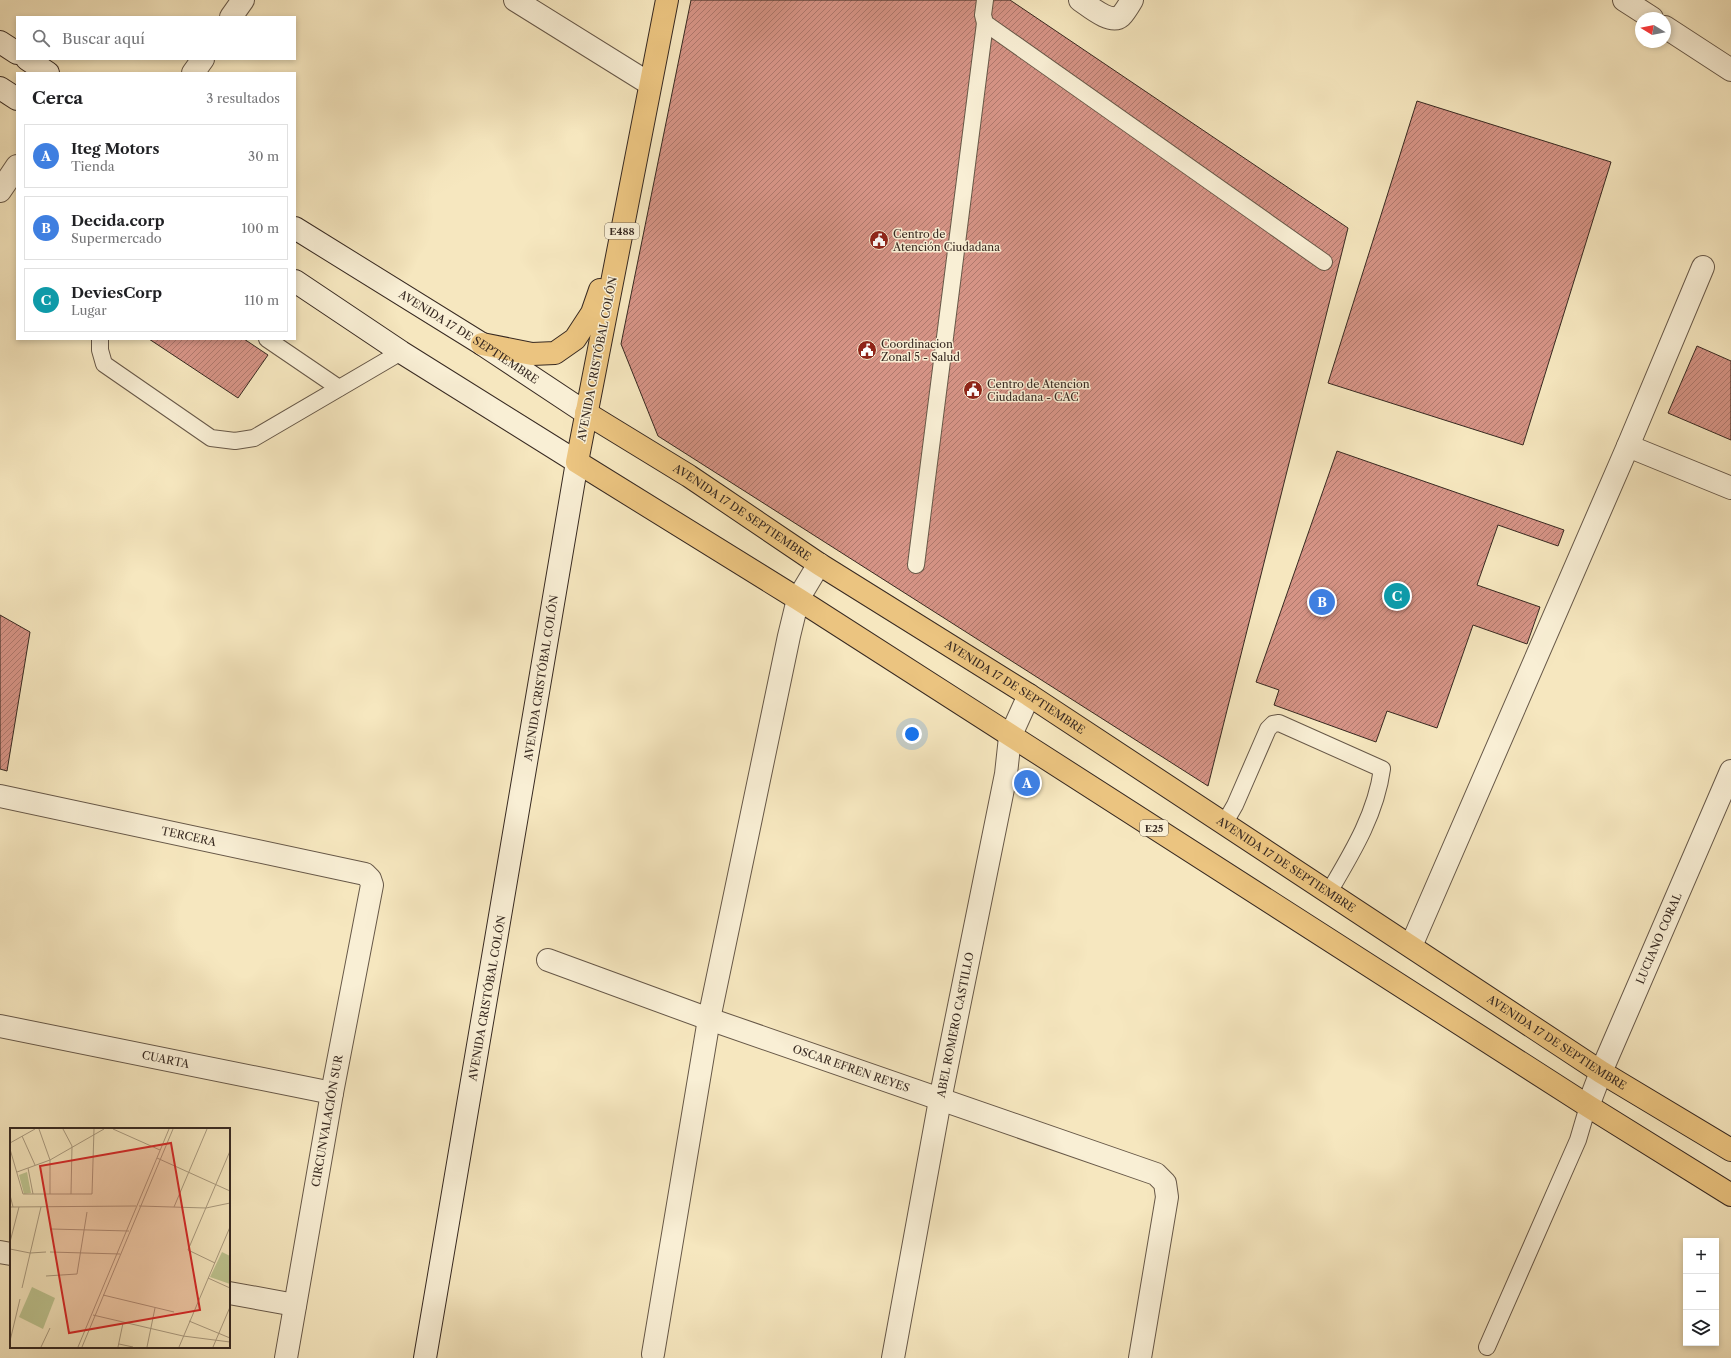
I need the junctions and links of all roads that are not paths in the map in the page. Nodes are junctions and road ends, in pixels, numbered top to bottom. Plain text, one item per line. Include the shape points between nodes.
1 (243, 0) edge
2 (515, 0) edge
3 (667, 0) edge
4 (985, 0) edge
5 (1080, 0) edge
6 (1132, 0) edge
7 (1624, 0) edge
8 (1643, 12) edge
9 (232, 16) edge
10 (986, 23) junction
11 (1671, 31) edge
12 (0, 42) edge
13 (16, 52) edge
14 (28, 60) edge
15 (202, 60) edge
16 (1731, 70) edge
17 (46, 72) edge
18 (194, 72) edge
19 (650, 84) junction
20 (0, 88) edge
21 (16, 98) edge
22 (16, 167) edge
23 (0, 191) edge
24 (296, 229) edge
25 (622, 231) junction
26 (1324, 262) dead end
27 (1703, 267) dead end
28 (296, 282) edge
29 (100, 340) edge
30 (268, 340) edge
31 (482, 344) junction
32 (401, 352) junction
33 (339, 388) junction
34 (586, 413) junction
35 (1628, 446) junction
36 (577, 462) junction
37 (1731, 488) edge
38 (819, 564) junction
39 (916, 565) dead end
40 (798, 599) junction
41 (1029, 695) junction
42 (1010, 737) junction
43 (1731, 771) edge
44 (0, 796) edge
45 (1726, 797) edge
46 (1224, 824) junction
47 (372, 885) joint
48 (1329, 892) junction
49 (1411, 946) junction
50 (548, 960) dead end
51 (708, 1019) junction
52 (0, 1026) edge
53 (1601, 1072) junction
54 (332, 1093) junction
55 (940, 1100) junction
56 (1588, 1106) junction
57 (1731, 1150) edge
58 (1731, 1195) edge
59 (0, 1252) edge
60 (10, 1254) edge
61 (230, 1293) edge
62 (295, 1305) junction
63 (1487, 1347) dead end
64 (653, 1354) dead end
65 (286, 1358) edge
66 (425, 1358) edge
67 (893, 1358) edge
68 (1140, 1358) edge

1 - 9 street
2 - 19 street
3 - 19 main road, AVENIDA CRISTÓBAL COLÓN / E488
4 - 10 lane via 983,15
5 - 6 street via 1109,18 1121,17
7 - 8 street
10 - 26 lane
10 - 39 lane
11 - 16 street
12 - 13 street
14 - 17 street
15 - 18 street
19 - 25 main road, AVENIDA CRISTÓBAL COLÓN / E488
20 - 21 street
22 - 23 street
24 - 31 street, AVENIDA 17 DE SEPTIEMBRE
25 - 31 main road via 592,313 575,339 555,353 532,354
25 - 34 main road, AVENIDA CRISTÓBAL COLÓN / E488
27 - 35 street
28 - 32 street, E25
29 - 33 lane via 104,364 211,438 235,441 254,438
30 - 33 lane
31 - 34 street, AVENIDA 17 DE SEPTIEMBRE
32 - 33 lane
32 - 36 street, E25
34 - 36 main road, AVENIDA CRISTÓBAL COLÓN / E488
34 - 38 main road, AVENIDA 17 DE SEPTIEMBRE via 689,476
35 - 37 street
35 - 49 street
36 - 40 main road, E25
36 - 66 street, AVENIDA CRISTÓBAL COLÓN
38 - 40 street
38 - 41 main road, AVENIDA 17 DE SEPTIEMBRE
40 - 42 main road, E25
40 - 51 street
41 - 42 street, ABEL ROMERO CASTILLO
41 - 46 main road, AVENIDA 17 DE SEPTIEMBRE
42 - 55 street, ABEL ROMERO CASTILLO via 1006,774
42 - 56 main road, E25
43 - 45 street, LUCIANO CORAL
44 - 47 street, TERCERA via 365,874
45 - 53 street, LUCIANO CORAL
46 - 48 main road, AVENIDA 17 DE SEPTIEMBRE
46 - 48 lane via 1268,729 1273,724 1279,723 1382,769 1372,813
47 - 54 street, CIRCUNVALACIÓN SUR
48 - 49 main road, AVENIDA 17 DE SEPTIEMBRE
49 - 53 main road, AVENIDA 17 DE SEPTIEMBRE
50 - 51 street, OSCAR EFREN REYES
51 - 55 street, OSCAR EFREN REYES
51 - 64 street
52 - 54 street, CUARTA
53 - 56 street, LUCIANO CORAL
53 - 57 main road, AVENIDA 17 DE SEPTIEMBRE
54 - 62 street, CIRCUNVALACIÓN SUR
55 - 67 street, ABEL ROMERO CASTILLO
55 - 68 street, OSCAR EFREN REYES via 1156,1174 1165,1183 1167,1197
56 - 58 main road, E25
56 - 63 lane via 1578,1140
59 - 60 street
61 - 62 street
62 - 65 street, CIRCUNVALACIÓN SUR

